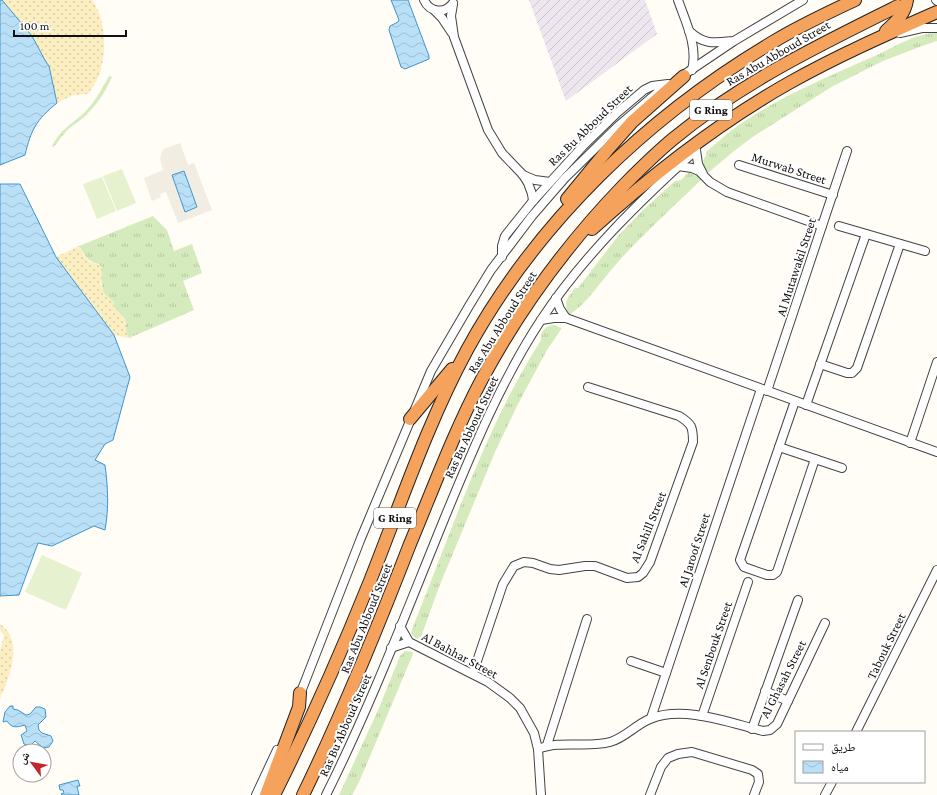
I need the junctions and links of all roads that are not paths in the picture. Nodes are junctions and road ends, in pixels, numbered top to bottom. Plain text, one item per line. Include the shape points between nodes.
1 (424, 0) edge
2 (678, 0) edge
3 (803, 0) edge
4 (855, 0) edge
5 (453, 2) edge
6 (903, 3) edge
7 (434, 10) junction
8 (937, 12) edge
9 (937, 28) edge
10 (689, 31) junction
11 (454, 37) junction
12 (878, 39) junction
13 (734, 41) junction
14 (688, 73) junction
15 (668, 84) junction
16 (724, 124) junction
17 (696, 150) junction
18 (847, 151) dead end
19 (739, 165) dead end
20 (678, 166) junction
21 (523, 175) junction
22 (706, 178) junction
23 (550, 182) junction
24 (833, 195) junction
25 (533, 201) junction
26 (822, 226) junction
27 (839, 226) dead end
28 (866, 234) junction
29 (900, 244) junction
30 (533, 250) junction
31 (925, 252) dead end
32 (502, 257) junction
33 (559, 259) junction
34 (556, 298) junction
35 (566, 318) junction
36 (541, 320) junction
37 (467, 351) junction
38 (937, 362) edge
39 (820, 364) junction
40 (588, 387) dead end
41 (764, 390) junction
42 (795, 401) junction
43 (806, 405) junction
44 (410, 419) junction
45 (910, 443) junction
46 (779, 447) junction
47 (937, 452) edge
48 (815, 459) junction
49 (842, 468) dead end
50 (937, 570) edge
51 (748, 582) dead end
52 (798, 600) dead end
53 (587, 619) dead end
54 (825, 623) dead end
55 (400, 626) junction
56 (408, 642) junction
57 (391, 648) junction
58 (631, 661) dead end
59 (473, 673) junction
60 (666, 673) junction
61 (765, 692) junction
62 (300, 693) junction
63 (788, 701) junction
64 (702, 716) junction
65 (651, 718) junction
66 (752, 729) junction
67 (856, 731) edge
68 (547, 745) junction
69 (538, 749) junction
70 (831, 783) edge
71 (256, 795) edge
72 (266, 795) edge
73 (274, 795) edge
74 (303, 795) edge
75 (326, 795) edge
76 (541, 795) edge
77 (650, 795) edge
78 (754, 795) edge
79 (825, 795) edge

1 - 7 street
2 - 10 street
3 - 13 street, Ras Bu Abboud Street
4 - 30 highway, Ras Abu Abboud Street / G Ring via 776,41 677,108 603,173
5 - 7 street via 445,10
5 - 11 street via 451,16
6 - 12 highway via 906,7 900,18
6 - 33 highway, Ras Abu Abboud Street / G Ring via 777,68 746,86 692,124 651,158 608,200
7 - 11 street
8 - 12 highway
9 - 12 street via 922,28
10 - 13 street, Ras Bu Abboud Street via 706,42
10 - 14 street via 694,62
11 - 21 street via 492,138
12 - 16 highway via 761,99
13 - 14 street, Ras Bu Abboud Street
14 - 15 street, Ras Bu Abboud Street
14 - 30 highway via 641,114 613,144 570,195
15 - 23 street, Ras Bu Abboud Street via 644,90 583,146
15 - 32 street, Ras Bu Abboud Street via 617,126 565,178 532,216
16 - 17 street, Ras Bu Abboud Street
16 - 33 highway via 695,143 611,212
17 - 20 street, Ras Bu Abboud Street
17 - 22 street via 698,164
18 - 24 street, Al Mutawakil Street
19 - 24 street, Murwab Street
20 - 22 street via 692,168
20 - 34 street, Ras Bu Abboud Street via 604,240
21 - 23 street
21 - 25 street
22 - 26 street via 727,192
23 - 25 street, Ras Bu Abboud Street
24 - 26 street, Al Mutawakil Street
25 - 32 street, Ras Bu Abboud Street via 505,236
26 - 41 street, Al Mutawakil Street
27 - 28 street
28 - 29 street
28 - 39 street
29 - 31 street
29 - 39 street via 857,368 846,374
30 - 37 highway, Ras Abu Abboud Street / G Ring via 504,290
32 - 44 street, Ras Bu Abboud Street via 491,270 431,371
33 - 74 highway, Ras Abu Abboud Street / G Ring via 500,346 463,416 355,683
34 - 35 street
34 - 36 street, Ras Bu Abboud Street
35 - 36 street
35 - 41 street
36 - 55 street, Ras Bu Abboud Street via 483,425
37 - 44 highway
37 - 73 highway, Ras Abu Abboud Street / G Ring via 429,429 310,722
38 - 45 street
39 - 43 street
40 - 59 street, Al Sahill Street via 679,416 687,420 691,426 693,442 650,562 638,577 627,578 595,566 559,570 524,562 514,566 503,584
41 - 42 street
41 - 60 street, Al Jaroof Street
42 - 43 street
42 - 46 street
43 - 45 street
44 - 62 street, Ras Bu Abboud Street
45 - 47 street
46 - 48 street
46 - 48 street via 740,560 744,567 767,575 777,572
48 - 49 street
50 - 67 street, Tabouk Street
51 - 64 street, Al Senbouk Street
52 - 61 street, Al Ghasah Street
53 - 68 street
54 - 63 street, Al Ghasah Street
55 - 56 street, Al Bahhar Street
55 - 57 street, Ras Bu Abboud Street
56 - 57 street, Al Bahhar Street
56 - 59 street, Al Bahhar Street
57 - 75 street, Ras Bu Abboud Street via 363,717
58 - 60 street
59 - 69 street, Al Bahhar Street via 498,689 520,708 534,734
60 - 65 street, Al Jaroof Street
61 - 63 street
61 - 66 street, Al Ghasah Street
62 - 71 street, Ras Bu Abboud Street
62 - 72 highway via 299,707
63 - 66 street, Al Ghasah Street via 777,724 770,730
64 - 65 street, Al Ghasah Street via 683,714
64 - 66 street, Al Ghasah Street
65 - 68 street, Al Ghasah Street via 610,742
68 - 69 street, Al Ghasah Street
69 - 76 street
70 - 79 street
77 - 78 street via 661,767 668,758 692,752 758,774 759,782

